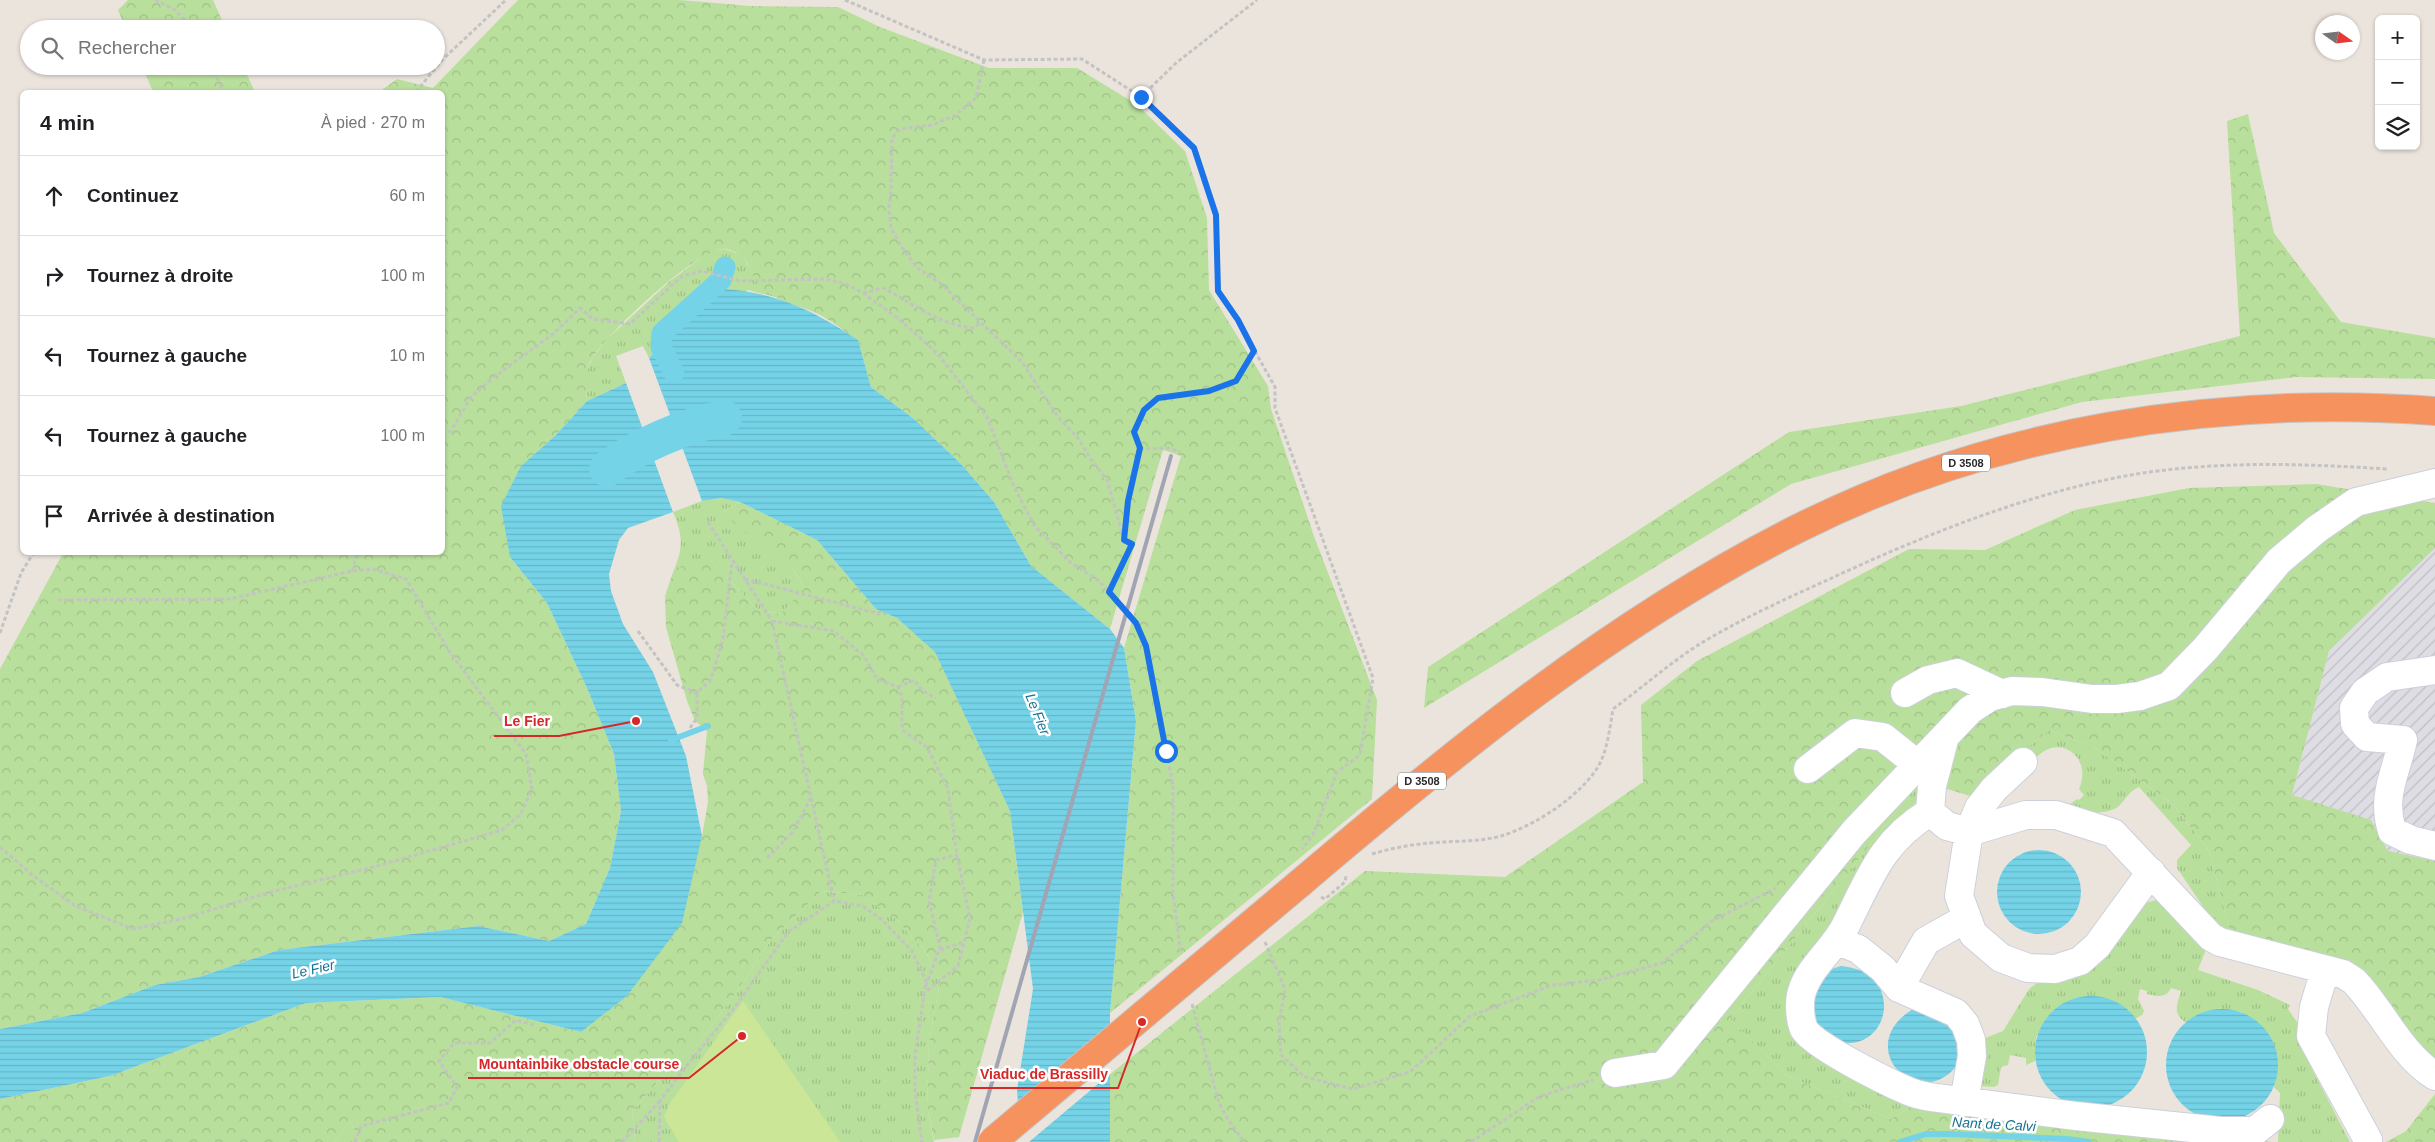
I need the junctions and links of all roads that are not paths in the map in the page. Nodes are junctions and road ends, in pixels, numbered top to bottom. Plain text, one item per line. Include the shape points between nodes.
1 (2435, 411) edge
2 (2435, 483) edge
3 (2435, 670) edge
4 (1905, 693) dead end
5 (2002, 694) junction
6 (1945, 737) junction
7 (2023, 762) dead end
8 (1918, 765) junction
9 (1808, 769) dead end
10 (1930, 812) junction
11 (1969, 832) junction
12 (2423, 843) edge
13 (2151, 872) junction
14 (1967, 918) junction
15 (1838, 941) junction
16 (2325, 970) junction
17 (1898, 988) junction
18 (1615, 1073) road end
19 (2435, 1076) edge
20 (1964, 1102) junction
21 (2270, 1119) dead end
22 (2368, 1140) dead end
23 (992, 1142) edge

1 - 23 highway, D 3508, bridge via 2299,407 2214,412 2122,424 2043,440 1947,468 1868,496 1798,528 1642,619 1548,683 1384,811 1310,890
2 - 5 street via 2356,502 2317,529 2279,561 2206,648 2169,686 2140,696 2117,699 2064,697 2042,692
3 - 12 street via 2387,677 2365,692 2354,708 2355,724 2367,737 2403,740 2388,794 2387,814 2392,831
4 - 5 street via 1928,680 1957,672
5 - 6 street via 1990,696 1970,710
6 - 8 street
6 - 10 street via 1932,786
7 - 11 street via 1979,808
8 - 9 street via 1882,737 1856,733
8 - 18 street via 1854,832 1664,1065
10 - 11 street via 1947,826
10 - 15 street via 1893,840 1876,865
11 - 13 street via 2026,816 2056,815 2112,833
11 - 14 street via 1959,896
13 - 14 street via 2097,946 2080,961 2055,969 2028,968 2001,958 1973,934
13 - 16 street via 2211,937
14 - 17 street via 1926,941
15 - 17 street via 1858,949 1883,969
15 - 20 street via 1809,977 1801,995 1804,1028 1817,1042 1909,1092
16 - 19 street via 2343,974 2354,981 2410,1054
16 - 22 street via 2314,1007 2311,1036
17 - 20 street via 1956,1013 1965,1024 1972,1056
20 - 21 street via 2221,1131 2255,1131

